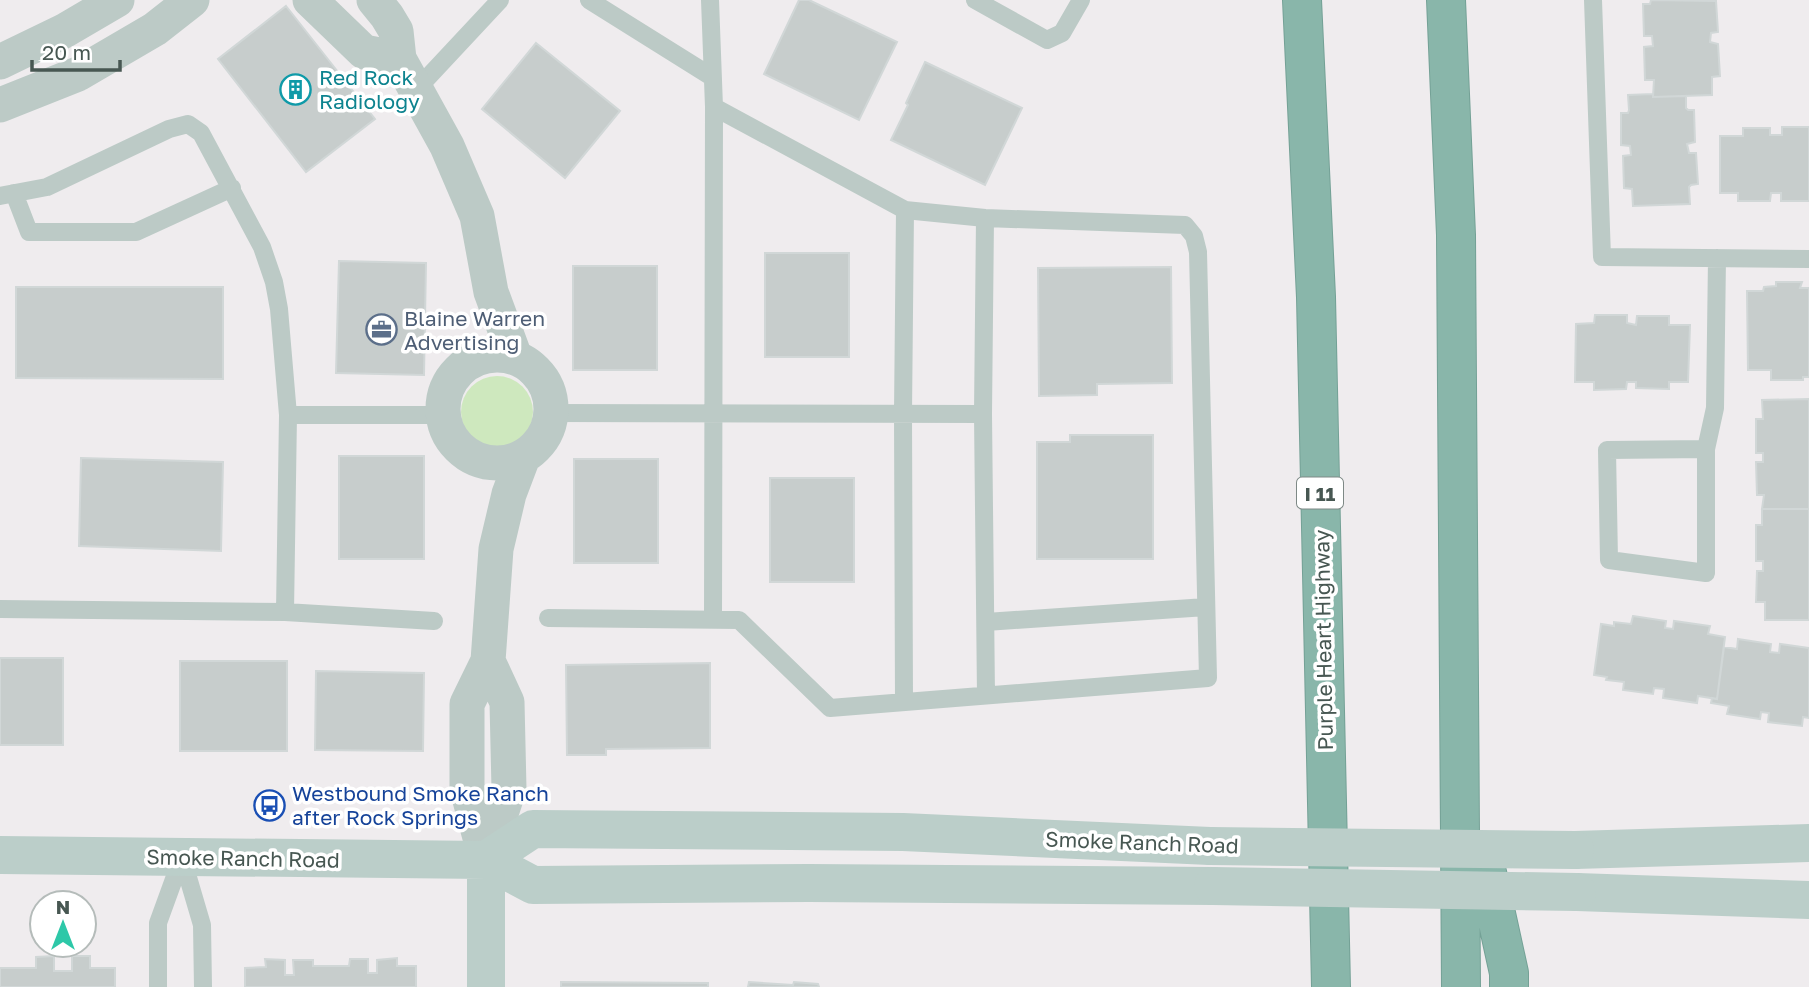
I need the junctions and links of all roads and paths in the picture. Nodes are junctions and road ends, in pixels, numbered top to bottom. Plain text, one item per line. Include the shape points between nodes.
1 (117, 0) edge
2 (192, 0) edge
3 (310, 0) edge
4 (374, 0) edge
5 (500, 0) edge
6 (589, 0) edge
7 (710, 0) edge
8 (975, 0) edge
9 (1082, 0) edge
10 (1302, 0) edge
11 (1446, 0) edge
12 (1593, 0) edge
13 (169, 13) edge
14 (399, 60) junction
15 (0, 62) edge
16 (712, 77) junction
17 (416, 90) junction
18 (0, 105) edge
19 (714, 107) junction
20 (232, 188) junction
21 (7, 195) edge
22 (905, 210) junction
23 (985, 218) junction
24 (1717, 258) junction
25 (1809, 259) edge
26 (491, 292) junction
27 (478, 357) junction
28 (514, 357) junction
29 (551, 413) junction
30 (714, 414) junction
31 (903, 414) junction
32 (983, 414) junction
33 (288, 415) junction
34 (442, 415) junction
35 (1706, 449) junction
36 (472, 457) junction
37 (523, 457) junction
38 (496, 549) junction
39 (1206, 607) junction
40 (0, 609) edge
41 (285, 612) junction
42 (548, 618) dead end
43 (713, 619) junction
44 (434, 621) dead end
45 (986, 622) junction
46 (986, 695) junction
47 (904, 702) junction
48 (1460, 752) junction
49 (1809, 842) edge
50 (0, 855) edge
51 (182, 857) junction
52 (486, 860) junction
53 (1809, 900) edge
54 (158, 987) edge
55 (203, 987) edge
56 (486, 987) edge
57 (1331, 987) edge
58 (1461, 987) edge
59 (1509, 987) edge

1 - 15 street
2 - 13 street
3 - 14 street via 364,52
4 - 14 street via 396,32
5 - 17 lane
6 - 16 lane
7 - 16 lane
8 - 9 lane via 1046,40 1062,33
10 - 57 highway, Purple Heart Highway / I 11 via 1316,297
11 - 48 highway via 1456,235
12 - 24 lane via 1602,257
13 - 18 street via 78,74
14 - 17 street
16 - 19 lane
17 - 26 street via 447,146 477,216
19 - 22 lane
19 - 30 lane
20 - 21 lane via 135,232 29,232
20 - 21 lane via 201,133 188,124 47,187
20 - 33 lane via 274,282
22 - 23 lane
22 - 31 lane
23 - 32 lane
23 - 39 lane via 1185,225 1194,236
24 - 25 lane
24 - 35 lane via 1715,408
26 - 27 street
26 - 28 street
27 - 28 street
27 - 34 street via 450,380
28 - 29 street via 531,366 543,380
29 - 30 lane
29 - 37 street via 547,430
30 - 31 lane
30 - 43 lane
31 - 32 lane
31 - 47 lane
32 - 45 lane
33 - 34 lane
33 - 41 lane
34 - 36 street via 457,447
35 - 35 lane via 1607,450 1609,560 1706,573
36 - 37 street via 489,463
36 - 38 street via 485,487
37 - 38 street
38 - 52 street via 488,661 507,702 509,789
39 - 45 lane
39 - 46 lane via 1208,678
40 - 41 lane
41 - 44 lane
42 - 43 lane
43 - 47 lane via 739,620 830,708
45 - 46 lane
46 - 47 lane
48 - 58 highway
48 - 59 highway
49 - 52 main road, Smoke Ranch Road, bridge via 1575,850 1210,846 903,832 533,829
50 - 51 main road, Smoke Ranch Road
51 - 52 main road, Smoke Ranch Road
51 - 54 lane via 158,923
51 - 55 lane via 202,925
52 - 53 main road, Smoke Ranch Road, bridge via 533,886 1213,886
52 - 56 main road

